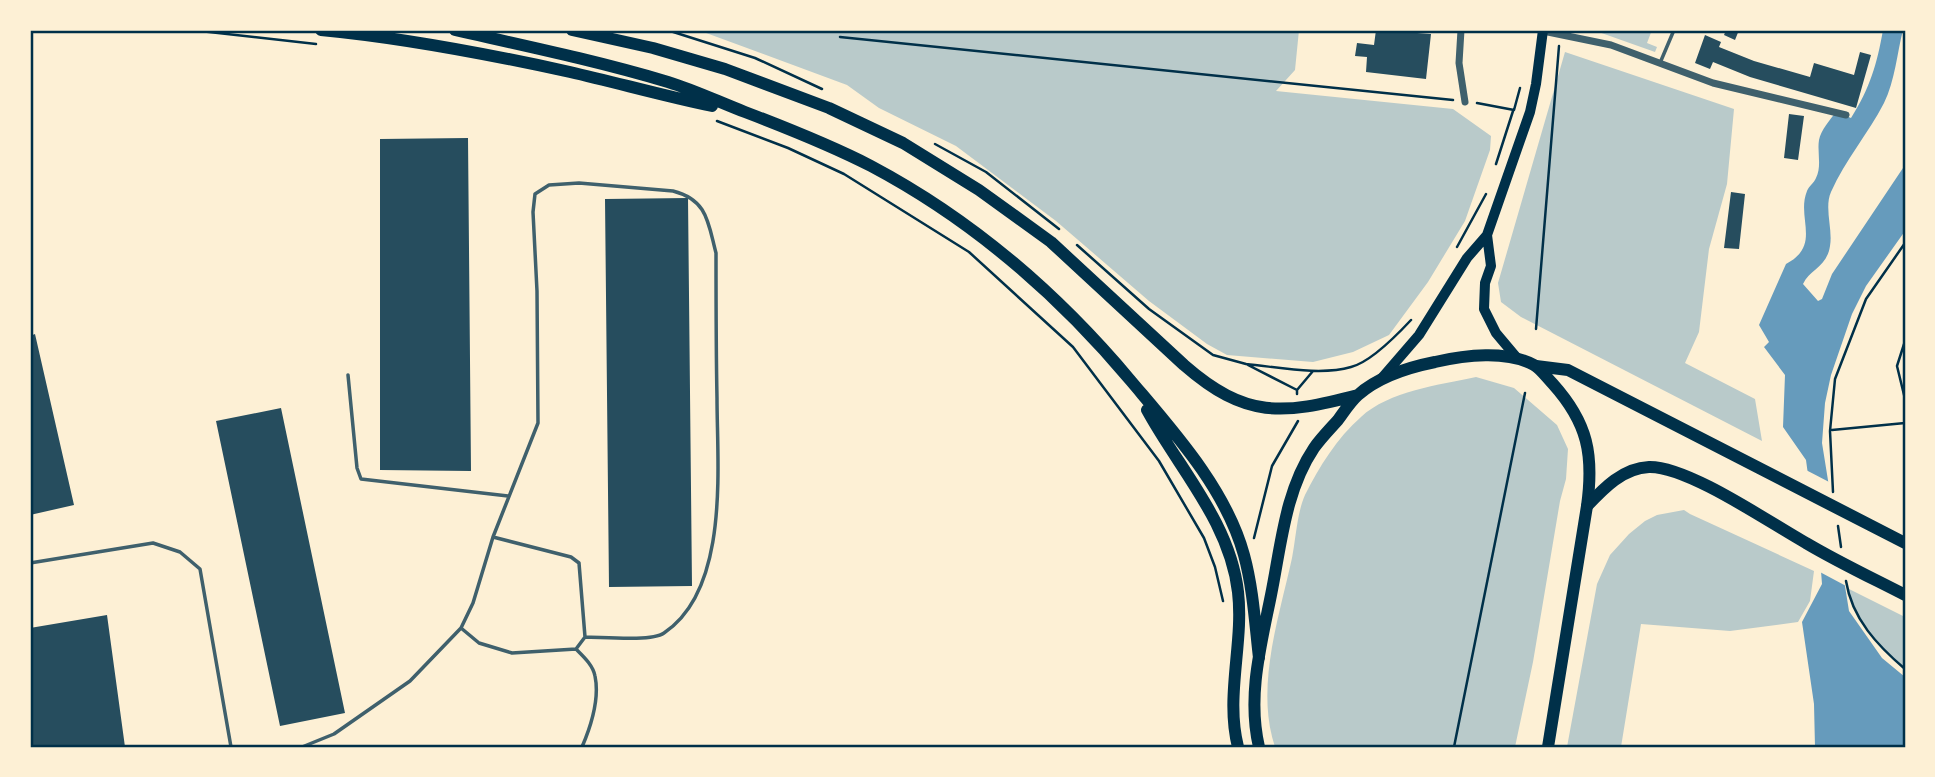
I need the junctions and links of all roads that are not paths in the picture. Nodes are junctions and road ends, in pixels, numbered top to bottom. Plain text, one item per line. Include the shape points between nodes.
1 (321, 30) edge
2 (455, 30) edge
3 (572, 30) edge
4 (1461, 30) edge
5 (1674, 30) edge
6 (1543, 31) edge
7 (1660, 64) junction
8 (1465, 102) road end
9 (747, 113) junction
10 (1846, 115) dead end
11 (1487, 235) junction
12 (1517, 358) junction
13 (1536, 366) junction
14 (348, 375) dead end
15 (1379, 381) junction
16 (1134, 385) junction
17 (1358, 395) junction
18 (508, 496) junction
19 (1587, 506) junction
20 (493, 537) junction
21 (1905, 543) edge
22 (30, 563) edge
23 (1905, 595) edge
24 (461, 628) junction
25 (585, 637) junction
26 (576, 649) junction
27 (1259, 657) junction
28 (231, 747) edge
29 (302, 747) edge
30 (582, 747) edge
31 (1238, 747) edge
32 (1259, 747) edge
33 (1548, 747) edge

1 - 9 highway via 481,55
2 - 9 highway via 670,83
3 - 17 highway via 725,69 829,108 902,143 1051,242 1203,382 1229,398 1254,408 1282,409
4 - 8 street via 1459,62
5 - 7 lane
6 - 7 street via 1611,45
6 - 11 main road via 1530,113
7 - 10 street via 1713,83
9 - 16 highway via 872,166 957,219 1011,259 1055,300
11 - 12 main road via 1491,266 1484,309
11 - 15 main road via 1467,258 1419,335
12 - 13 highway
12 - 15 highway via 1456,357
13 - 19 highway via 1579,418 1590,451
13 - 21 highway via 1568,370 1798,488 1839,514
14 - 18 lane via 361,479
15 - 17 highway
16 - 27 highway via 1187,450 1232,522 1251,585
16 - 31 highway via 1214,517 1231,558 1240,625 1233,704
17 - 27 highway via 1314,448 1299,476
18 - 20 lane
18 - 25 lane via 538,424 535,194 549,185 579,183 686,195 698,202 716,253 718,517 708,567 694,601 663,635
19 - 23 highway via 1629,472 1669,469 1745,507 1846,570
19 - 33 highway
20 - 24 lane
20 - 25 lane via 579,563
22 - 28 lane via 153,543 187,556 201,569
24 - 26 lane via 479,643 512,653
24 - 29 lane via 410,681 334,734
25 - 26 lane
26 - 30 lane via 595,675 596,702
27 - 32 highway via 1253,705

